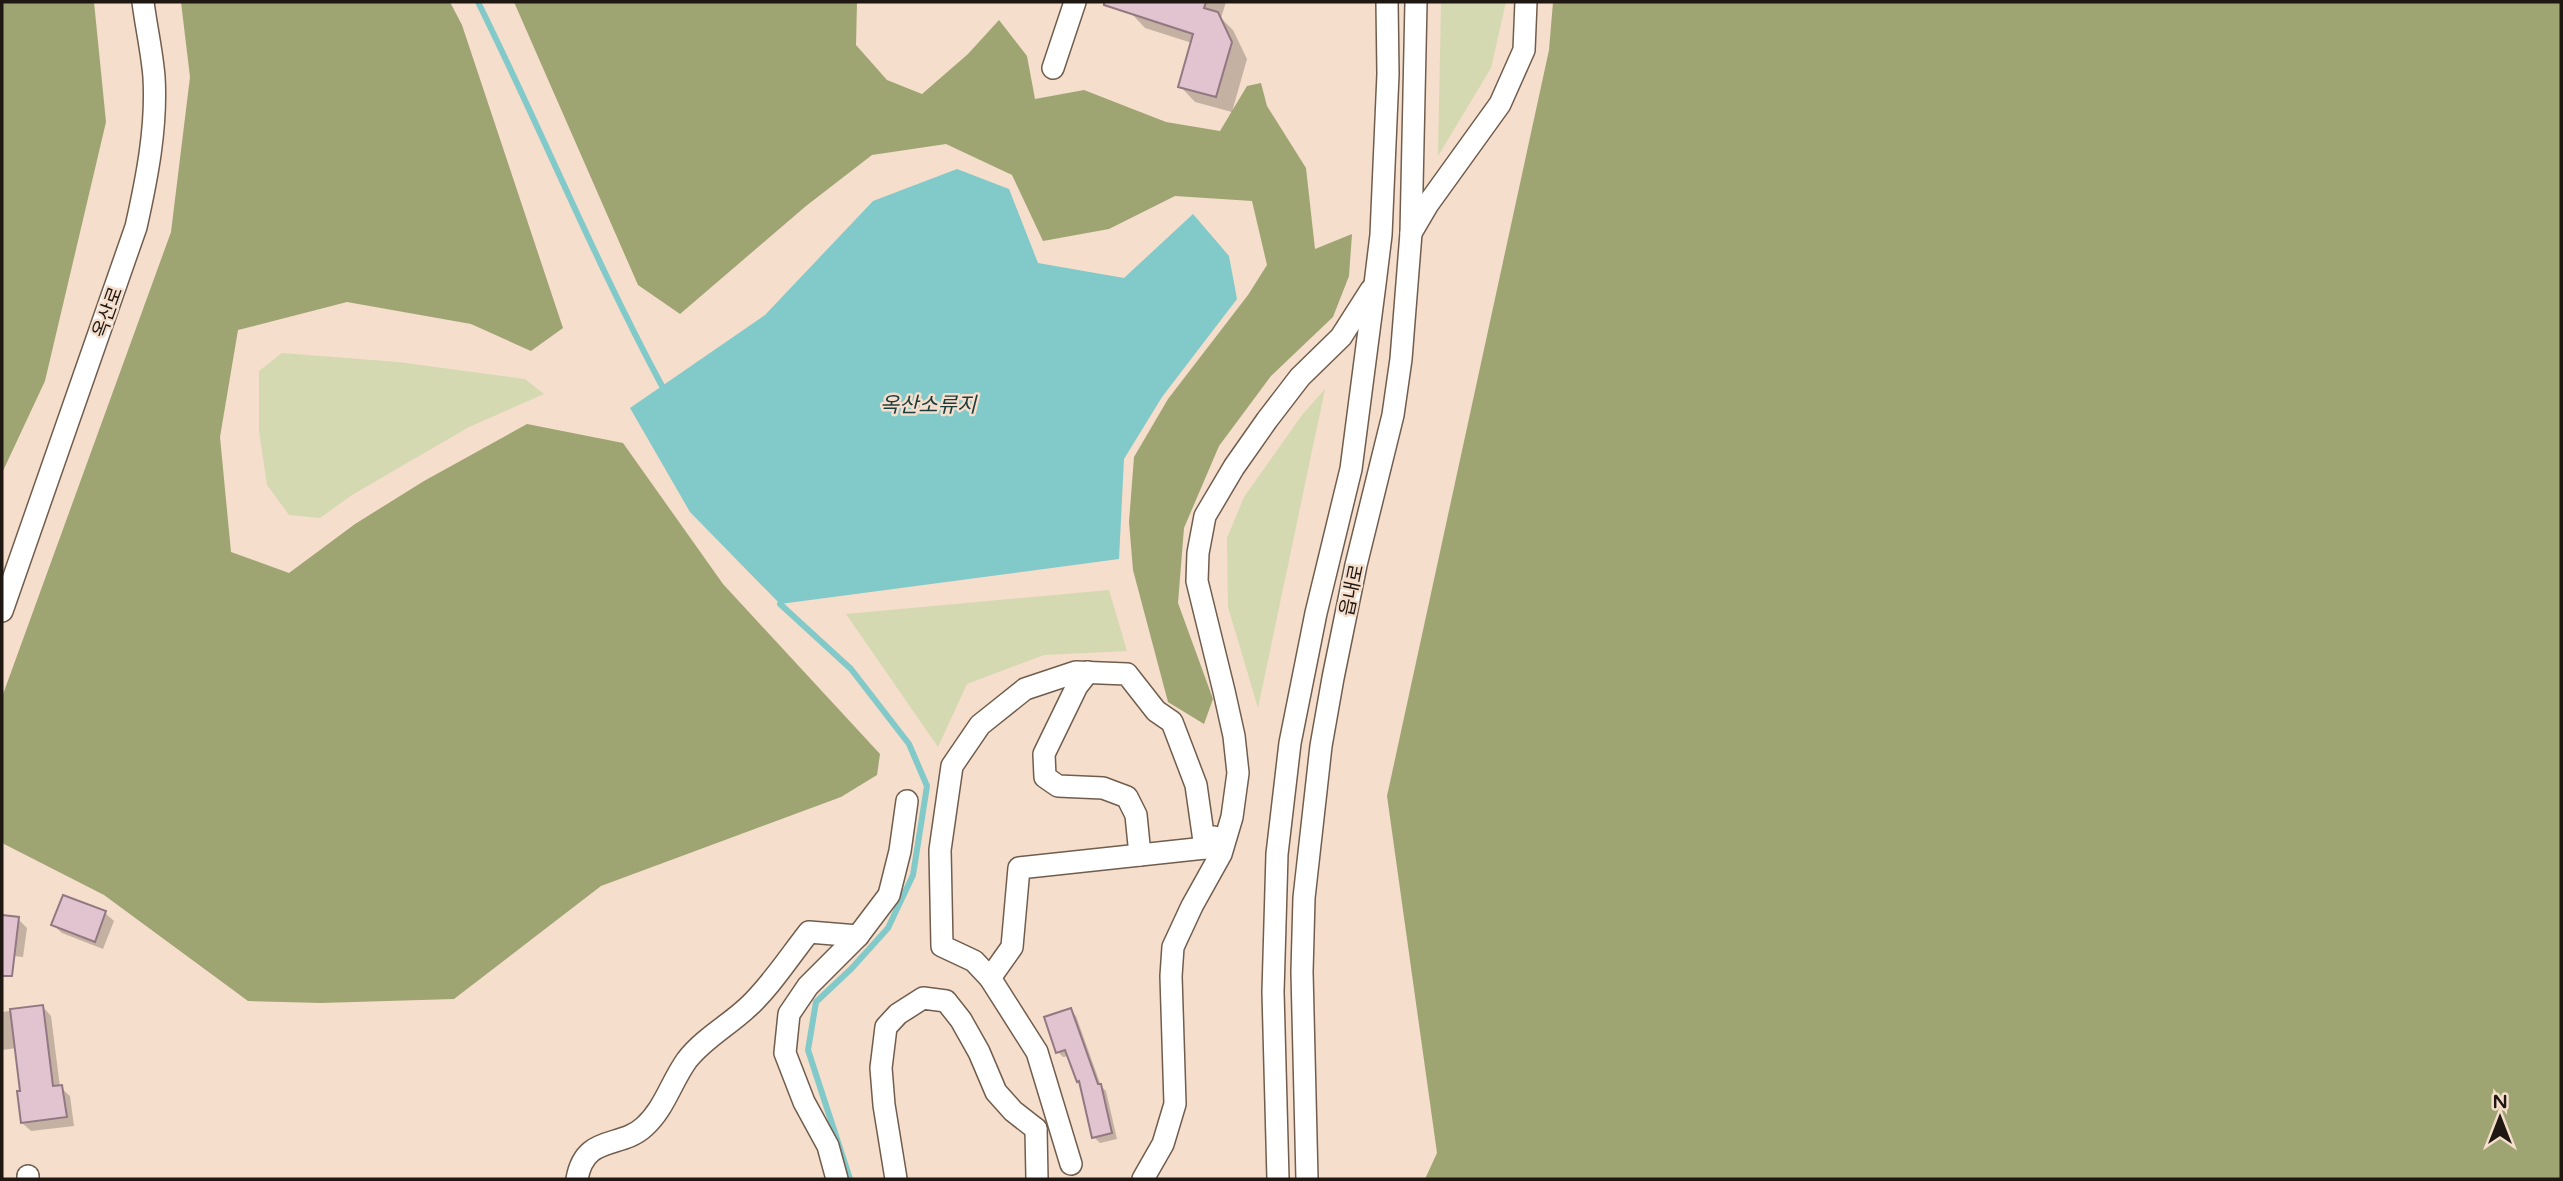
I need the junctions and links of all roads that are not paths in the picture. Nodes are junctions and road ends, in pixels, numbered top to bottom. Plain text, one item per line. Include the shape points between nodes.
1 (143, 2) edge
2 (1074, 2) edge
3 (1387, 2) edge
4 (1416, 2) edge
5 (1526, 2) edge
6 (1053, 68) dead end
7 (1412, 184) junction
8 (1443, 184) junction
9 (1411, 233) junction
10 (1375, 284) junction
11 (1340, 337) junction
12 (1366, 350) junction
13 (2, 611) edge
14 (1088, 672) junction
15 (907, 802) dead end
16 (1232, 817) junction
17 (1205, 848) junction
18 (1140, 855) junction
19 (858, 936) junction
20 (990, 978) junction
21 (1058, 1121) junction
22 (1036, 1129) junction
23 (1071, 1164) dead end
24 (577, 1179) edge
25 (837, 1179) edge
26 (896, 1179) edge
27 (1037, 1179) edge
28 (1143, 1179) edge
29 (1278, 1179) edge
30 (1307, 1179) edge

1 - 13 street, 옥산로 via 154,76 154,121 136,227
2 - 6 street
3 - 10 street, 읍내로 via 1388,74
4 - 7 street, 읍내로
5 - 8 street via 1524,50 1500,104
7 - 8 street
7 - 9 street, 읍내로
8 - 9 street
9 - 30 street, 읍내로 via 1394,415 1335,665 1310,833 1302,972
10 - 11 street
10 - 12 street, 읍내로
11 - 12 street via 1356,340
11 - 16 street via 1300,377 1267,420 1205,516 1197,581 1234,736 1238,773
12 - 29 street, 읍내로 via 1351,469 1315,613 1290,743 1277,854 1273,992
14 - 17 street via 1127,674 1156,711 1172,722 1195,785
14 - 18 street via 1044,754 1045,776 1058,786 1103,788 1127,797 1136,815
14 - 20 street via 1025,689 980,725 952,766 940,850 942,946 974,961
15 - 19 street via 888,895
16 - 17 street
16 - 28 street via 1221,854 1173,947 1175,1104 1163,1144
17 - 18 street
18 - 20 street via 1019,868 1012,947
19 - 24 street via 809,932 750,1006 687,1059 657,1116 638,1133 608,1141 586,1155
19 - 25 street via 808,986 789,1014 785,1053 828,1146
20 - 21 street via 1037,1052
21 - 22 street
21 - 23 street
22 - 26 street via 996,1093 979,1052 946,1002 923,998 886,1027 881,1068
22 - 27 street

